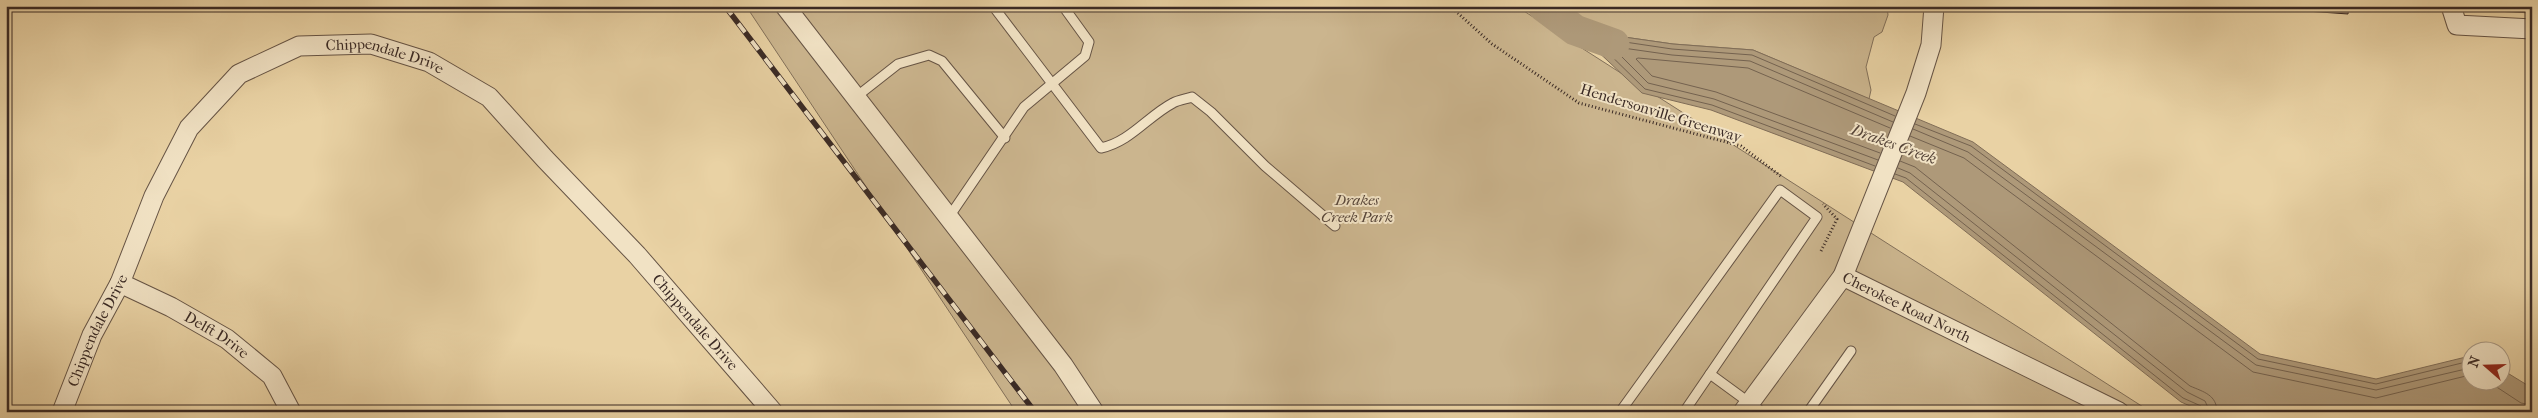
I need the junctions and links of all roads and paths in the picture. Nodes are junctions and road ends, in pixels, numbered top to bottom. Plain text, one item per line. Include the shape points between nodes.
1 (785, 6) edge
2 (993, 6) edge
3 (1063, 6) edge
4 (1450, 6) edge
5 (1934, 6) edge
6 (2450, 6) edge
7 (2532, 29) edge
8 (1052, 84) junction
9 (856, 97) junction
10 (1005, 138) junction
11 (1791, 182) dead end
12 (1822, 202) dead end
13 (949, 217) junction
14 (1335, 226) dead end
15 (1821, 251) dead end
16 (1843, 276) junction
17 (120, 284) junction
18 (1851, 352) dead end
19 (1710, 374) junction
20 (1751, 409) edge
21 (62, 412) edge
22 (291, 412) edge
23 (773, 412) edge
24 (1094, 412) edge
25 (1620, 412) edge
26 (1684, 412) edge
27 (1808, 412) edge
28 (2119, 412) edge

1 - 9 street
2 - 8 lane
3 - 8 lane via 1089,42 1085,56
4 - 11 path, Hendersonville Greenway via 1492,44 1579,103 1741,146
5 - 16 street, Cherokee Road North via 1930,45 1916,93
6 - 7 street via 2457,25
8 - 10 lane via 1024,107
8 - 14 lane via 1101,148 1127,136 1173,103 1192,97
9 - 10 lane via 898,64 929,55 942,62
9 - 13 street
10 - 13 lane
12 - 15 path via 1837,219
13 - 24 street via 1063,365
16 - 20 street
16 - 28 street, Cherokee Road North
17 - 21 street, Chippendale Drive via 92,335
17 - 22 street, Delft Drive via 171,307 227,339 272,376
17 - 23 street, Chippendale Drive via 154,196 189,128 239,74 299,46 370,44 429,62 489,97 637,255
18 - 27 lane
19 - 20 lane
19 - 25 lane via 1817,217 1780,190
19 - 26 lane

